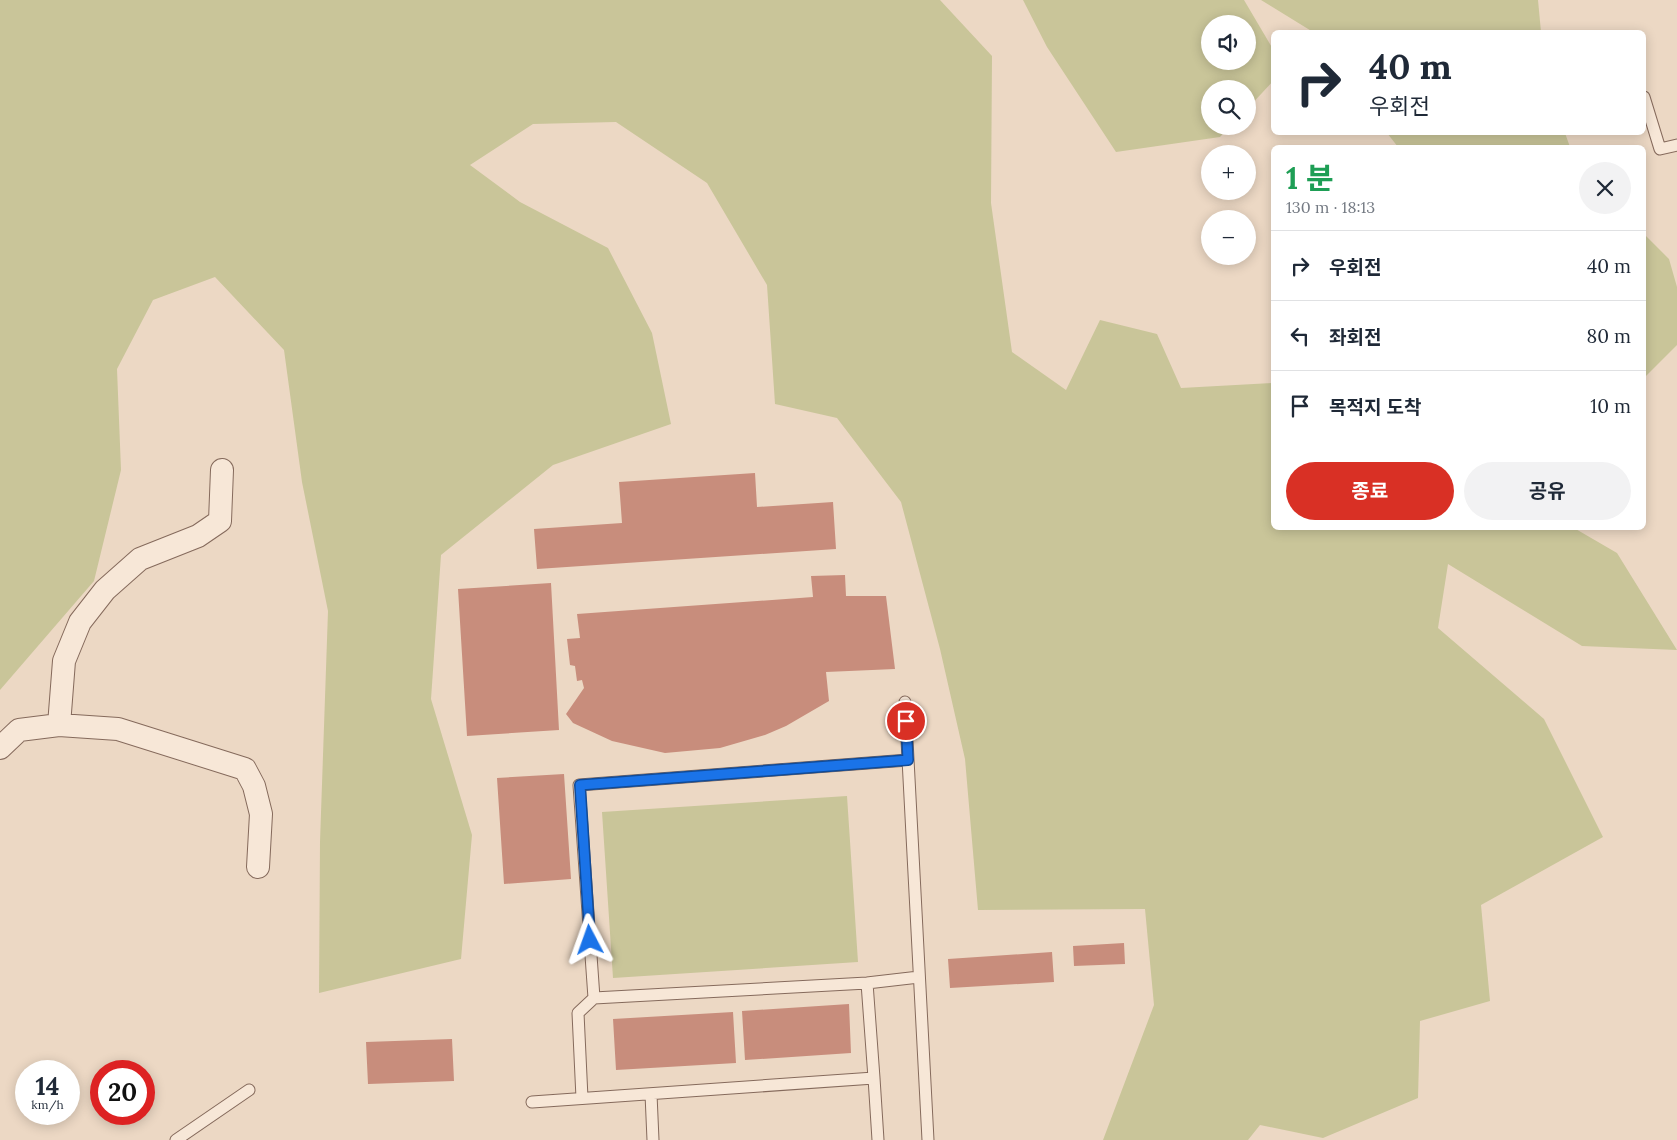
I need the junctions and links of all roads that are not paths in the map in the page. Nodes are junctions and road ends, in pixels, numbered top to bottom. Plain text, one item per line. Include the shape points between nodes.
1 (1646, 104) edge
2 (1677, 145) edge
3 (222, 470) dead end
4 (905, 702) dead end
5 (59, 724) junction
6 (0, 748) edge
7 (908, 760) junction
8 (258, 867) dead end
9 (920, 977) junction
10 (867, 983) junction
11 (594, 998) junction
12 (874, 1078) junction
13 (249, 1090) dead end
14 (651, 1094) junction
15 (582, 1098) junction
16 (532, 1102) dead end
17 (176, 1140) edge
18 (653, 1140) edge
19 (878, 1140) edge
20 (928, 1140) edge

1 - 2 lane via 1660,149
3 - 5 street via 220,521 198,536 140,559 105,590 80,622 64,661
4 - 7 lane
5 - 6 street via 19,730
5 - 8 street via 118,729 246,769 261,814
7 - 9 lane
7 - 11 lane via 580,785
9 - 10 lane
9 - 20 lane
10 - 11 lane
10 - 12 lane
11 - 15 lane via 578,1013
12 - 14 lane
12 - 19 lane
13 - 17 lane
14 - 15 lane
14 - 18 lane
15 - 16 lane

